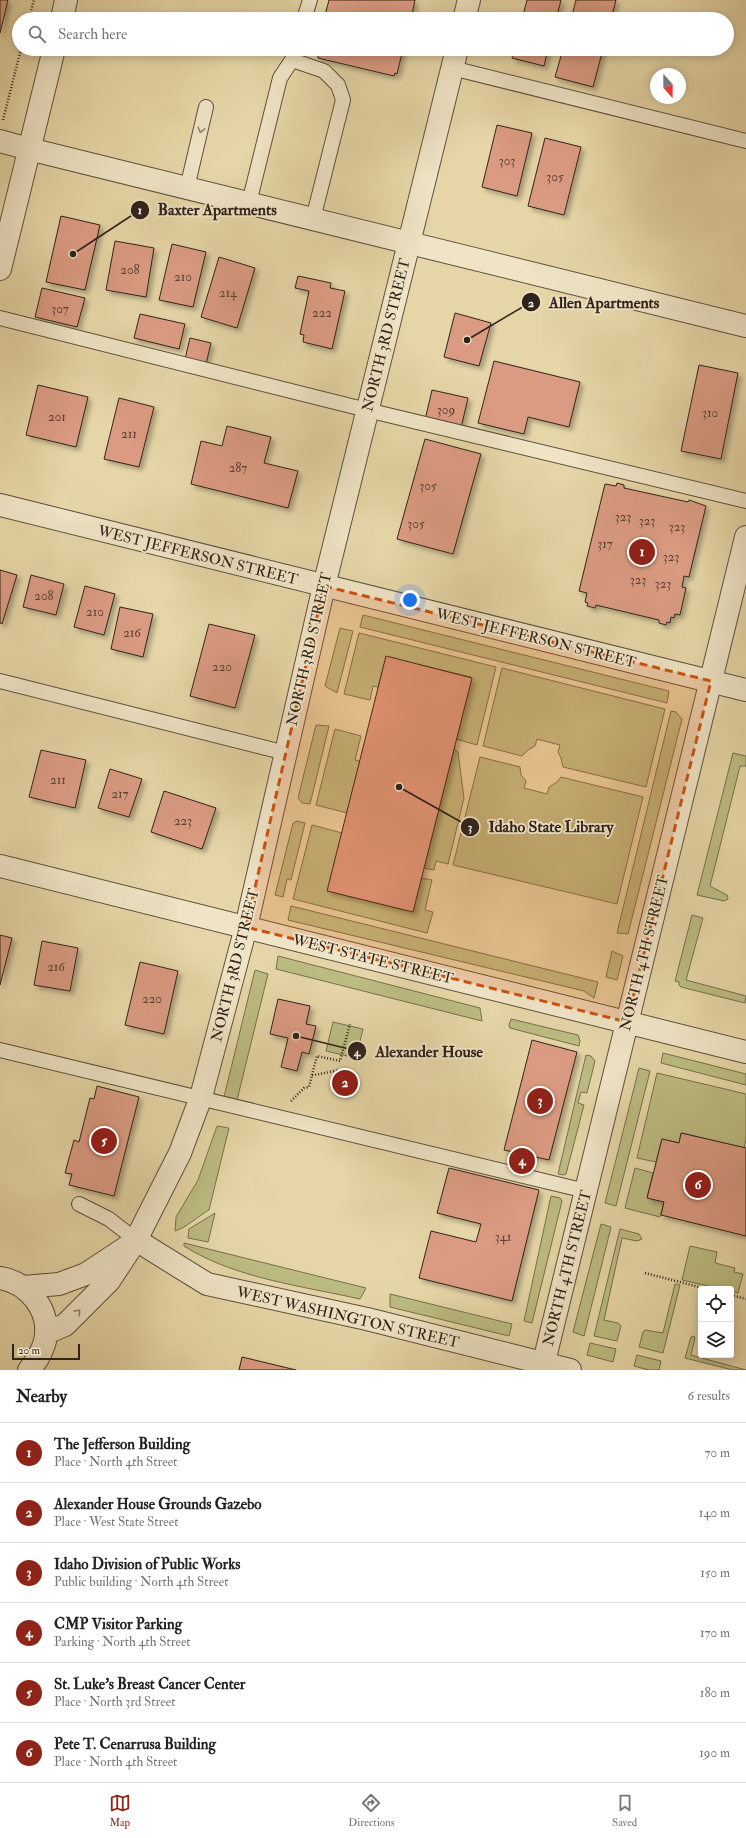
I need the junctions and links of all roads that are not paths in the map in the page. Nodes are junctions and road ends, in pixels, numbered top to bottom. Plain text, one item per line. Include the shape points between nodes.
1 (66, 0) edge
2 (310, 0) edge
3 (469, 0) edge
4 (63, 12) edge
5 (306, 12) edge
6 (466, 12) edge
7 (52, 56) edge
8 (292, 56) edge
9 (296, 56) edge
10 (454, 58) edge
11 (206, 107) dead end
12 (0, 141) edge
13 (746, 141) edge
14 (30, 149) junction
15 (187, 188) junction
16 (249, 204) junction
17 (313, 219) junction
18 (409, 243) junction
19 (0, 269) edge
20 (0, 318) edge
21 (746, 326) edge
22 (367, 410) junction
23 (746, 501) edge
24 (0, 505) edge
25 (746, 537) edge
26 (324, 586) junction
27 (0, 681) edge
28 (711, 681) junction
29 (746, 690) edge
30 (286, 753) junction
31 (0, 866) edge
32 (246, 927) junction
33 (627, 1022) junction
34 (0, 1050) edge
35 (746, 1052) edge
36 (201, 1097) junction
37 (586, 1191) junction
38 (79, 1204) dead end
39 (136, 1240) junction
40 (0, 1278) edge
41 (23, 1287) junction
42 (46, 1337) junction
43 (543, 1366) edge
44 (29, 1370) edge
45 (49, 1370) edge
46 (570, 1370) edge

1 - 4 street
2 - 5 lane
3 - 6 street
7 - 14 street
8 - 16 lane via 280,78
9 - 17 lane via 324,72 338,85 343,100
10 - 13 lane
10 - 18 street, NORTH 3RD STREET
11 -> 15 lane
12 - 14 street
14 - 15 street
14 - 19 street
15 - 16 street
16 - 17 street
17 - 18 street
18 - 21 street
18 - 22 street, NORTH 3RD STREET
20 - 22 lane
22 - 23 lane
22 - 26 street, NORTH 3RD STREET
24 - 26 street, WEST JEFFERSON STREET
25 - 28 street, NORTH 4TH STREET
26 - 28 street, WEST JEFFERSON STREET
26 - 30 street, NORTH 3RD STREET
27 - 30 lane
28 - 29 street, WEST JEFFERSON STREET
28 - 33 street, NORTH 4TH STREET
30 - 32 street, NORTH 3RD STREET
31 - 32 street, WEST STATE STREET
32 - 33 street, WEST STATE STREET
32 - 36 street, NORTH 3RD STREET
33 - 35 street, WEST STATE STREET
33 - 37 street, NORTH 4TH STREET
34 - 36 lane
36 - 37 lane
36 - 39 street, NORTH 3RD STREET via 180,1153
37 - 43 street, NORTH 4TH STREET
38 - 39 lane via 109,1219
39 - 41 street, NORTH 3RD STREET via 86,1274 59,1284
42 -> 39 street, NORTH 3RD STREET via 65,1325 109,1281
39 - 43 street, WEST WASHINGTON STREET via 206,1284 367,1319
40 - 41 street
41 - 42 street via 34,1297 42,1311
42 - 44 street via 39,1358
42 - 45 street
43 - 46 street, WEST WASHINGTON STREET

